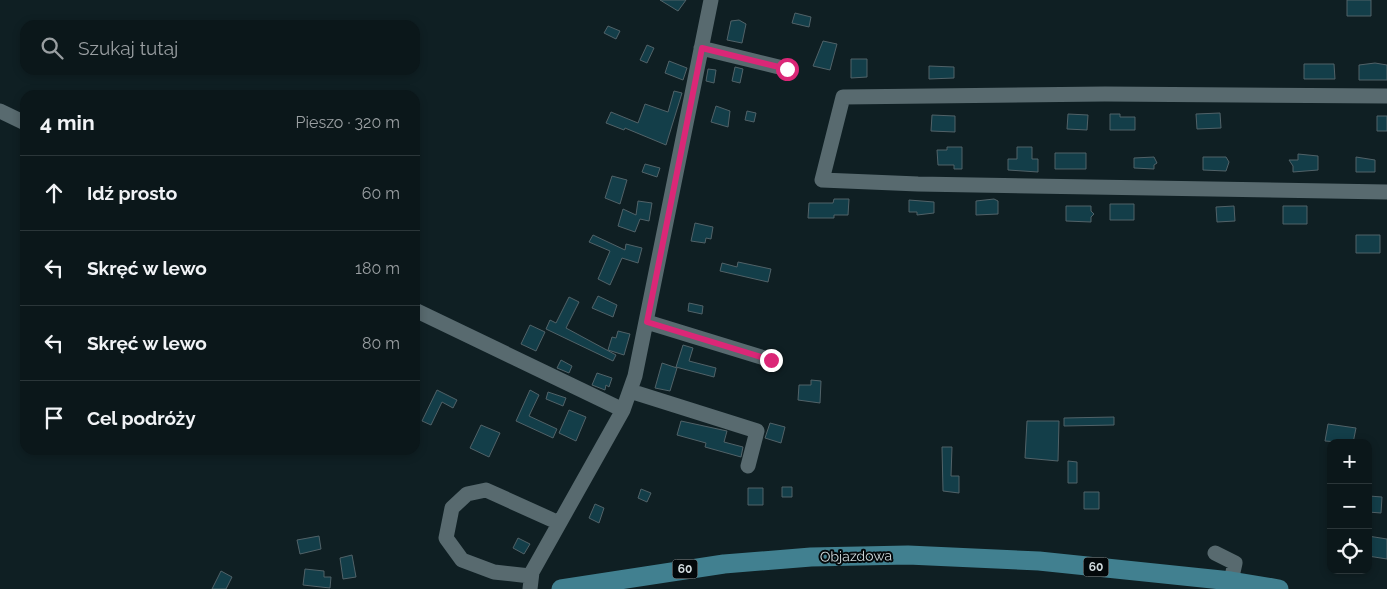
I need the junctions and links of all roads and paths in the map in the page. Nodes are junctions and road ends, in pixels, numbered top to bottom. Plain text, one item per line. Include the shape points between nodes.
1 (711, 0) edge
2 (702, 48) junction
3 (787, 69) dead end
4 (1387, 96) edge
5 (0, 111) edge
6 (20, 121) edge
7 (1387, 192) edge
8 (420, 312) edge
9 (647, 322) junction
10 (771, 360) dead end
11 (630, 391) junction
12 (623, 410) junction
13 (748, 466) dead end
14 (559, 522) junction
15 (1216, 553) dead end
16 (530, 583) edge
17 (1223, 585) edge
18 (561, 589) edge
19 (1279, 589) edge

1 - 2 street
2 - 3 street
2 - 9 street
4 - 7 street via 1095,94 843,97 822,180
5 - 6 street
8 - 12 street
9 - 10 street
9 - 11 street
11 - 12 street
11 - 13 street via 757,431
12 - 14 street
14 - 16 street
14 - 16 street via 486,490 467,494 452,508 446,538 462,560
15 - 17 street via 1235,563
17 - 18 main road, Objazdowa / 60 via 1168,581 1152,574 1039,561 952,555 858,555 724,564
17 - 19 main road, Objazdowa / 60

